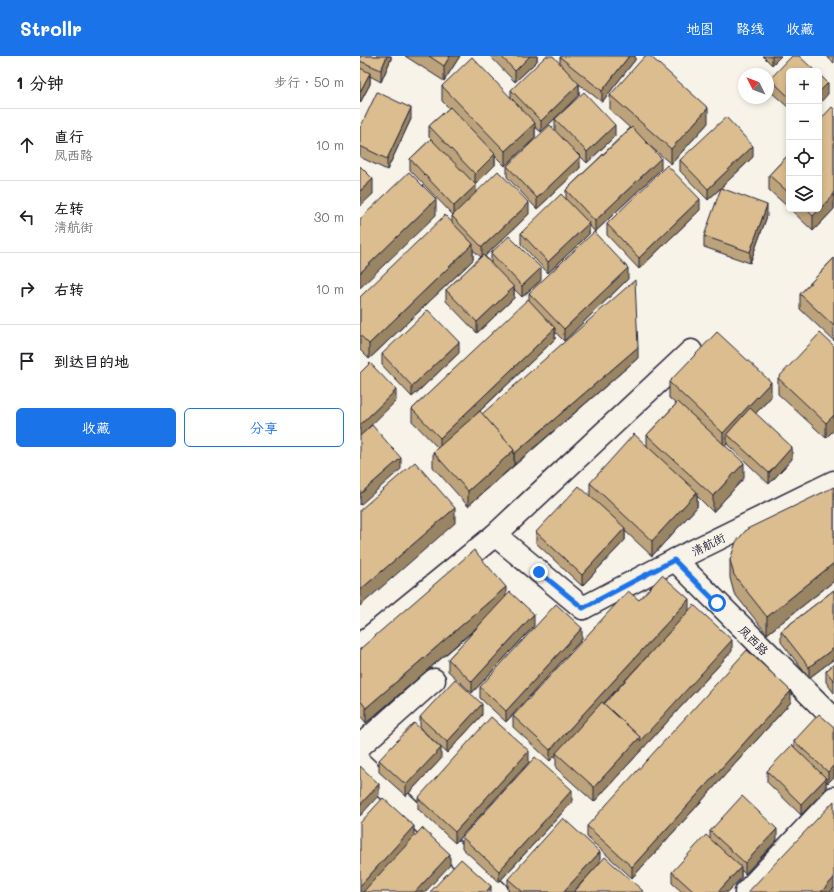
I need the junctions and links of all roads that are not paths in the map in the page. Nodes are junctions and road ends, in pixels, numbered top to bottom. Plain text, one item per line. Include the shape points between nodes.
1 (691, 351) dead end
2 (834, 482) edge
3 (496, 535) junction
4 (674, 560) junction
5 (360, 646) edge
6 (434, 680) dead end
7 (834, 719) edge
8 (363, 738) edge
9 (360, 763) edge
10 (834, 798) edge
11 (497, 892) edge
12 (746, 892) edge

1 - 3 street
2 - 4 street, 清航街
3 - 4 street, 清航街 via 583,608
3 - 5 street
4 - 7 street, 凤西路
6 - 8 street
9 - 11 street
10 - 12 street

